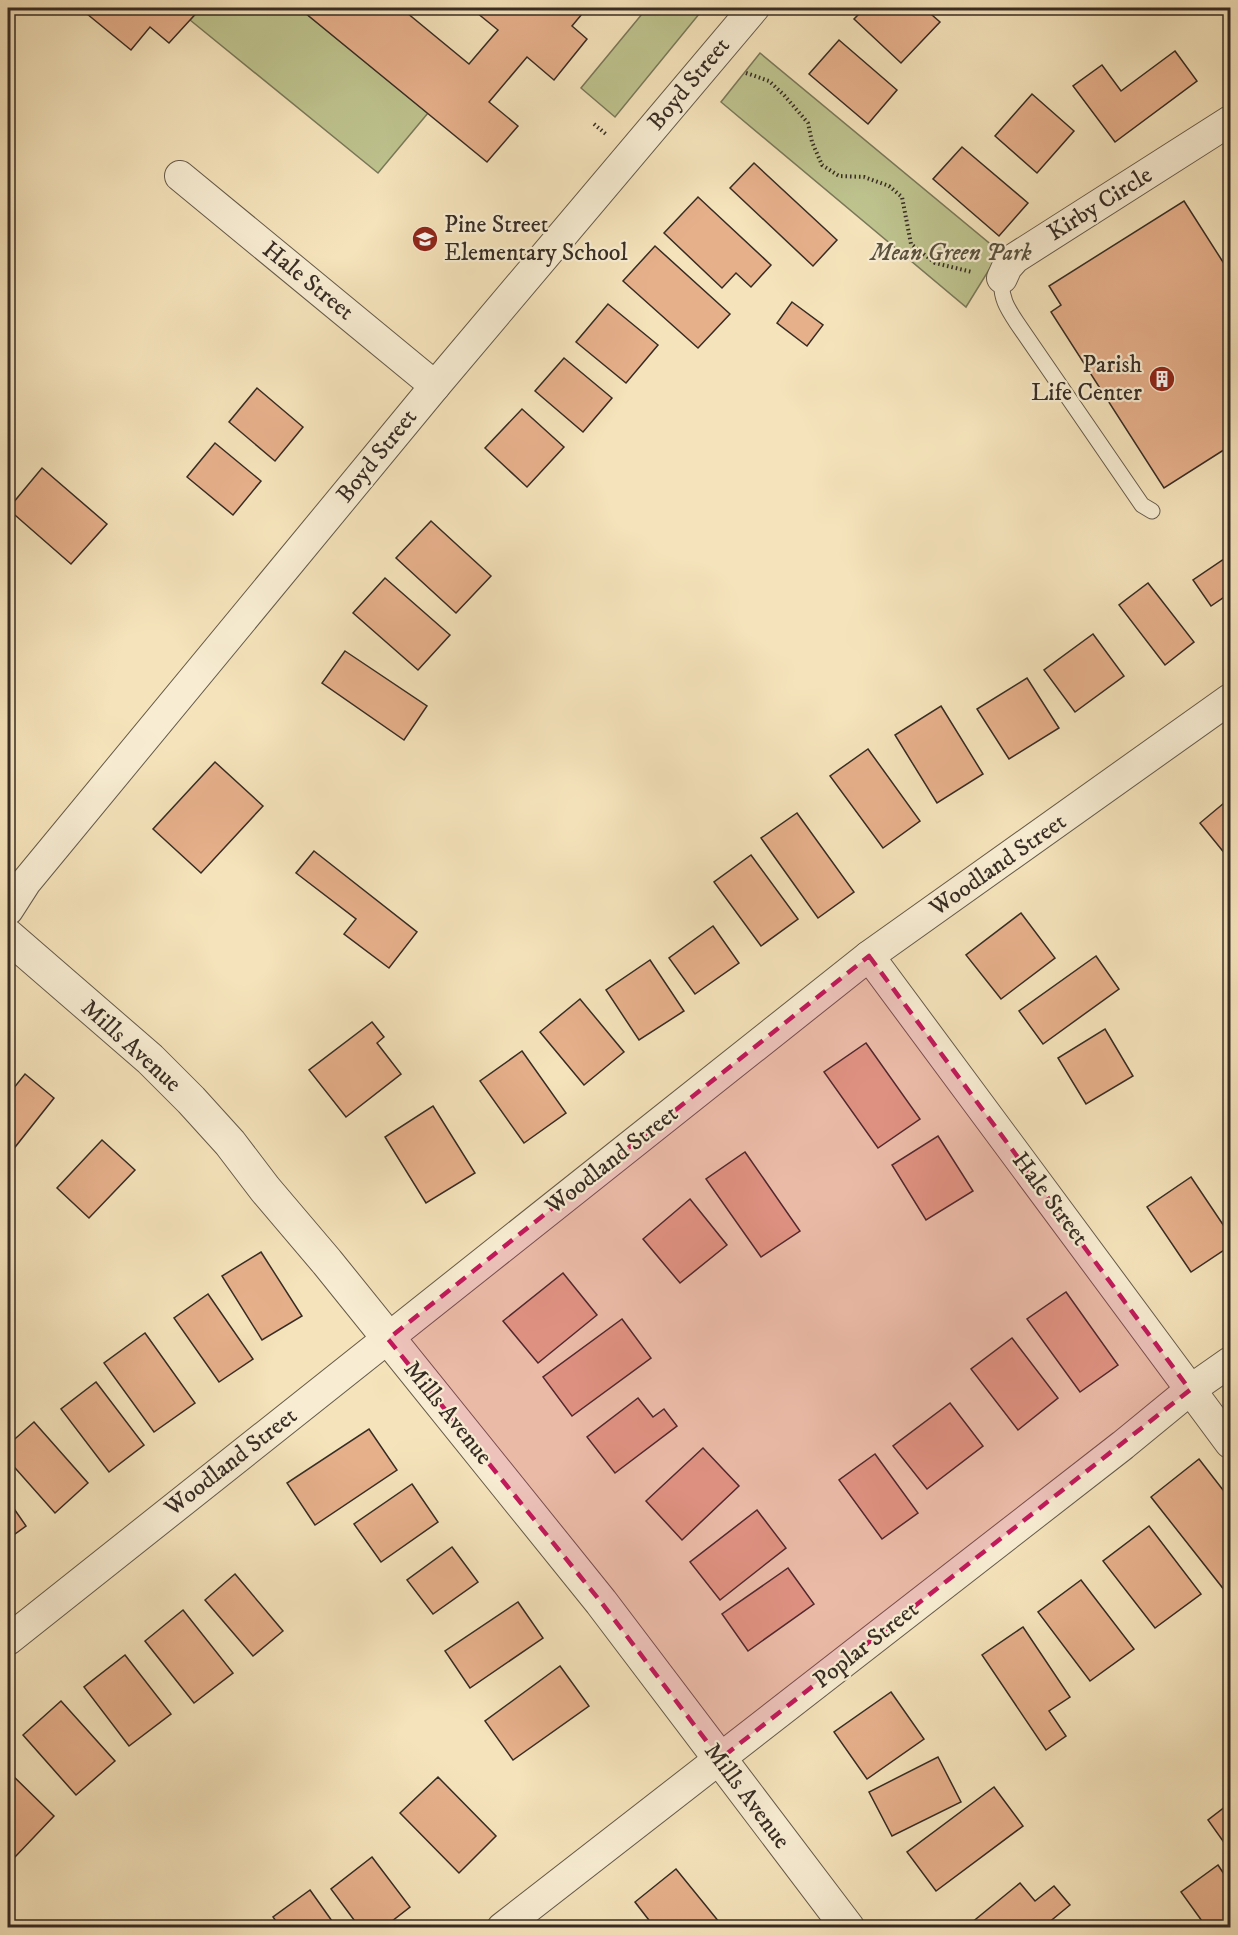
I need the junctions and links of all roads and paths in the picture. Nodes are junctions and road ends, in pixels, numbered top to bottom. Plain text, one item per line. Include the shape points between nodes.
1 (754, 8) edge
2 (746, 74) dead end
3 (1230, 121) edge
4 (594, 123) dead end
5 (609, 136) dead end
6 (180, 176) dead end
7 (1002, 278) junction
8 (435, 386) junction
9 (1152, 512) dead end
10 (1230, 699) edge
11 (8, 910) edge
12 (8, 936) edge
13 (869, 956) junction
14 (388, 1339) junction
15 (1230, 1362) edge
16 (1190, 1390) junction
17 (1230, 1443) edge
18 (8, 1640) edge
19 (720, 1760) junction
20 (502, 1928) edge
21 (848, 1928) edge

1 - 8 street, Boyd Street
2 - 7 path via 769,81 784,94 808,123 822,165 839,176 864,177 889,186 902,197 911,244 935,263
3 - 7 street, Kirby Circle via 1015,258
4 - 5 path
6 - 8 street, Hale Street
7 - 9 lane via 1003,302 1142,505
8 - 11 street, Boyd Street via 26,882
10 - 13 street, Woodland Street
12 - 14 street, Mills Avenue via 150,1059 191,1100
13 - 14 street, Woodland Street
13 - 16 street, Hale Street
14 - 18 street, Woodland Street
14 - 19 street, Mills Avenue via 601,1602
15 - 16 street, Poplar Street
16 - 17 street, Hale Street
16 - 19 street, Poplar Street
19 - 20 street, Poplar Street
19 - 21 street, Mills Avenue

